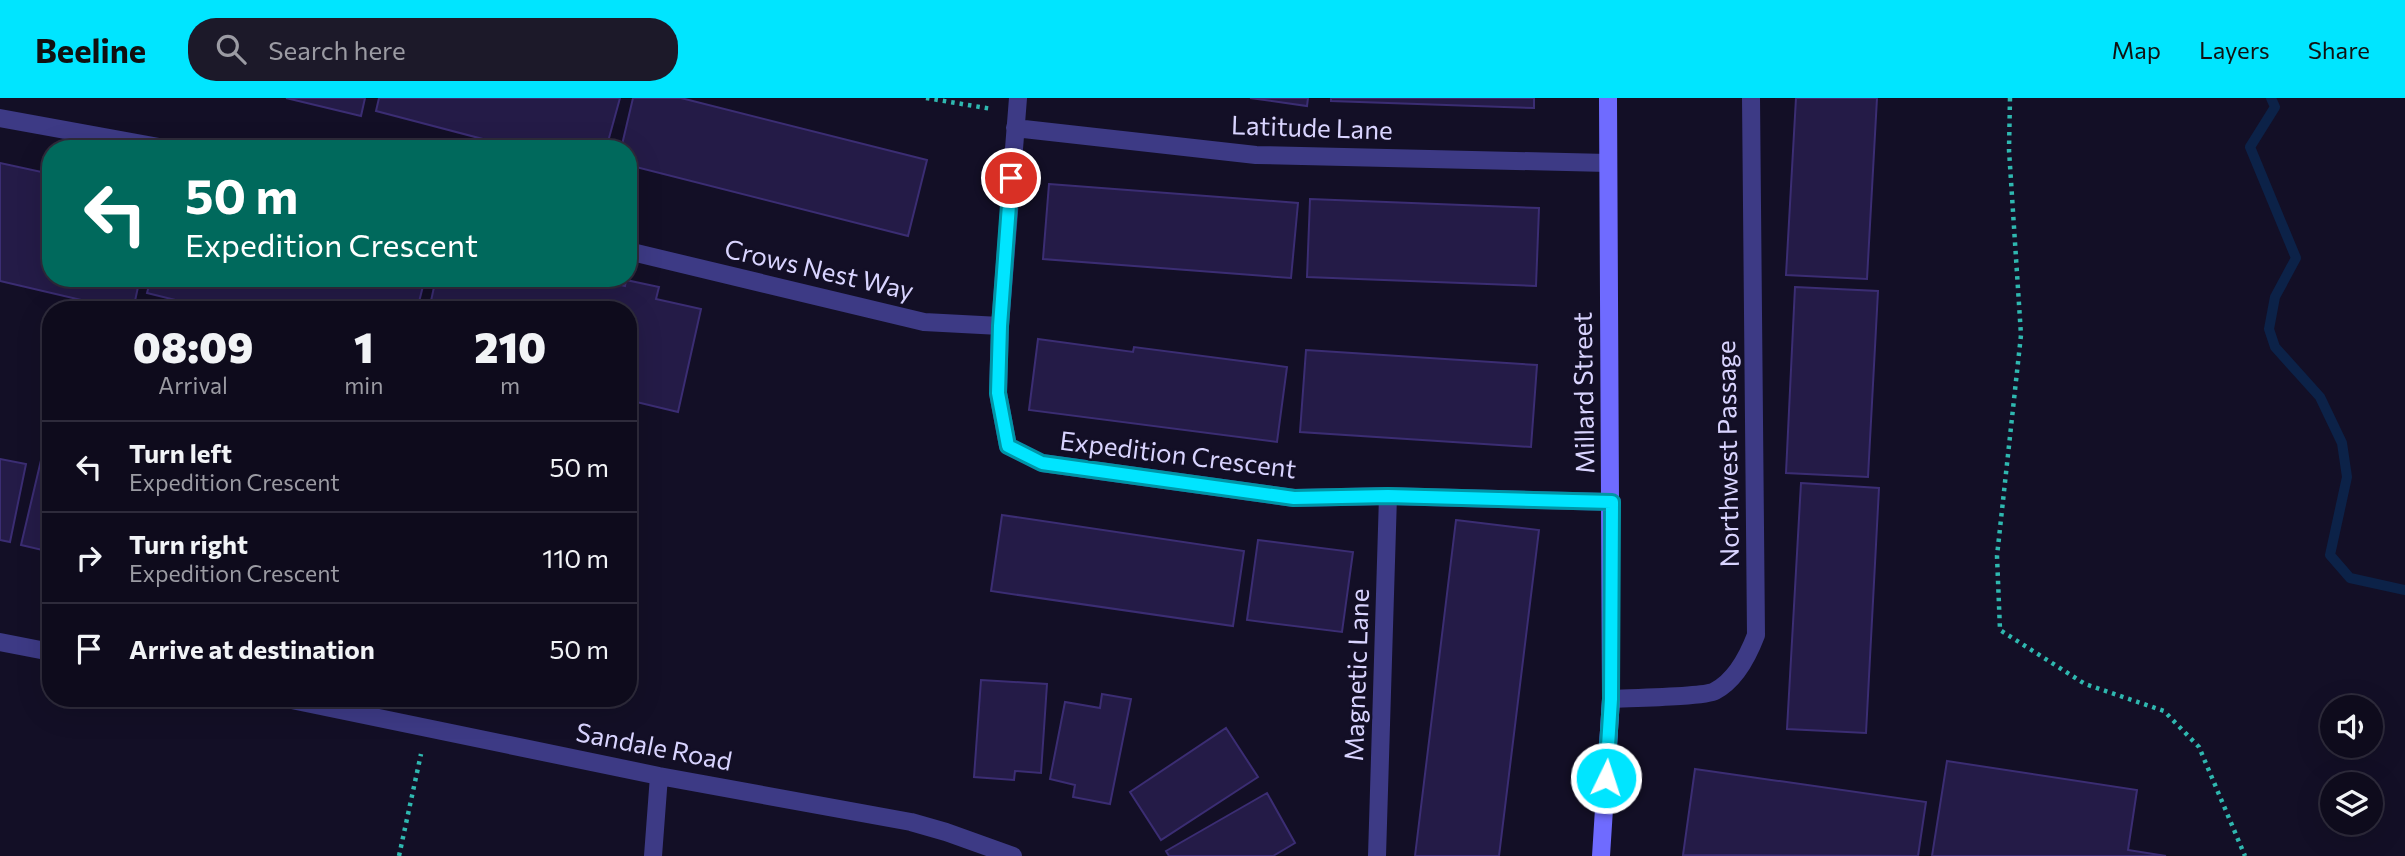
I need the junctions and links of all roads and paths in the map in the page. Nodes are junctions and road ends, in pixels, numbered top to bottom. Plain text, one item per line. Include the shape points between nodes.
1 (926, 98) edge
2 (1608, 98) edge
3 (1751, 98) edge
4 (2010, 98) edge
5 (1017, 113) edge
6 (0, 118) edge
7 (121, 140) edge
8 (1608, 163) junction
9 (637, 253) edge
10 (1000, 326) junction
11 (1388, 496) junction
12 (1612, 502) junction
13 (0, 642) edge
14 (42, 650) edge
15 (1611, 699) junction
16 (327, 707) edge
17 (426, 727) junction
18 (660, 776) junction
19 (399, 856) edge
20 (653, 856) edge
21 (1013, 856) edge
22 (1377, 856) edge
23 (1601, 856) edge
24 (2245, 856) edge

1 - 5 path
2 - 8 street, Millard Street
3 - 15 street, Northwest Passage via 1756,635 1732,677 1713,693
4 - 24 path via 2021,335 1997,556 2000,629 2085,684 2164,711 2199,747
5 - 8 street, Latitude Lane via 1256,155
5 - 10 street, Expedition Crescent
6 - 7 street
8 - 12 street, Millard Street
9 - 10 street, Crows Nest Way via 924,322
10 - 11 street, Expedition Crescent via 998,393 1008,446 1042,463 1294,498
11 - 12 street, Expedition Crescent
11 - 22 street, Magnetic Lane
12 - 15 street, Millard Street
13 - 14 street
15 - 23 street, Millard Street
16 - 17 street, Sandale Road
17 - 18 street, Sandale Road
17 - 19 path
18 - 20 street
18 - 21 street, Sandale Road via 911,822

